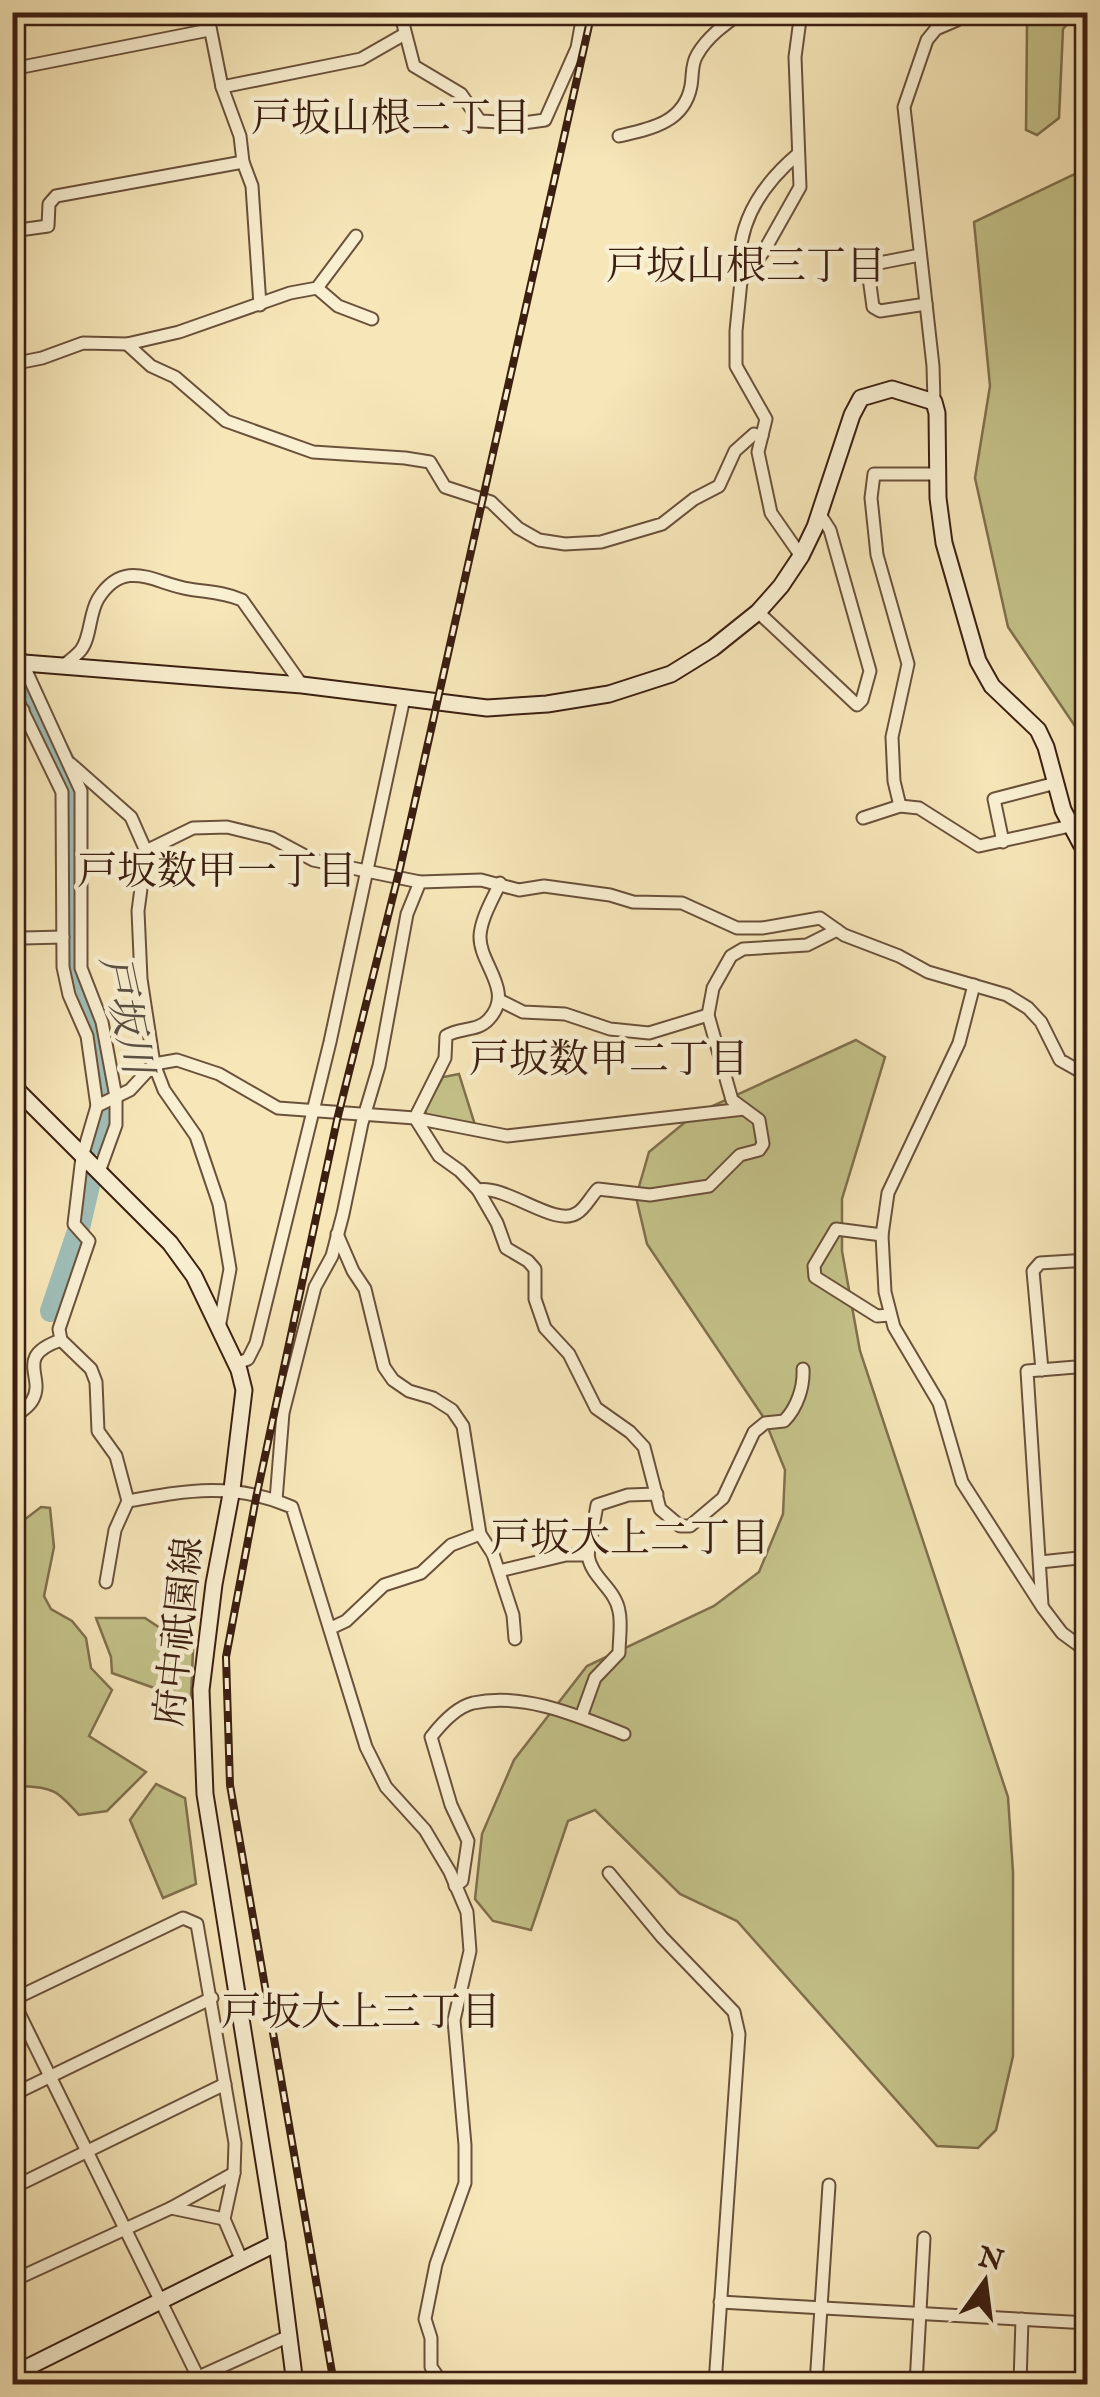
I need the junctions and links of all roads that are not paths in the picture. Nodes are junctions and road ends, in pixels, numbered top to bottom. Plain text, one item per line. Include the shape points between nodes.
1 (207, 12) edge
2 (400, 12) edge
3 (742, 12) edge
4 (801, 12) edge
5 (963, 12) edge
6 (584, 16) dead end
7 (209, 30) junction
8 (403, 34) junction
9 (12, 68) edge
10 (222, 86) junction
11 (620, 136) dead end
12 (798, 154) junction
13 (242, 162) junction
14 (12, 231) edge
15 (356, 236) dead end
16 (920, 255) junction
17 (742, 282) junction
18 (316, 288) junction
19 (926, 304) junction
20 (260, 305) junction
21 (372, 320) dead end
22 (127, 344) junction
23 (12, 364) edge
24 (934, 402) junction
25 (762, 436) junction
26 (938, 474) junction
27 (819, 513) junction
28 (801, 556) junction
29 (758, 612) junction
30 (12, 640) edge
31 (18, 660) edge
32 (64, 666) junction
33 (302, 686) junction
34 (12, 689) edge
35 (404, 698) junction
36 (23, 710) junction
37 (12, 723) edge
38 (71, 764) junction
39 (1056, 783) junction
40 (900, 806) junction
41 (863, 818) dead end
42 (1070, 826) junction
43 (1003, 842) junction
44 (1088, 850) edge
45 (146, 851) junction
46 (366, 871) junction
47 (420, 882) junction
48 (500, 883) junction
49 (836, 930) junction
50 (12, 934) edge
51 (63, 937) junction
52 (974, 985) junction
53 (499, 1000) junction
54 (708, 1015) junction
55 (154, 1064) junction
56 (1088, 1070) edge
57 (12, 1085) edge
58 (116, 1097) junction
59 (97, 1106) junction
60 (744, 1108) junction
61 (311, 1111) junction
62 (367, 1115) junction
63 (414, 1118) junction
64 (82, 1157) junction
65 (1088, 1158) edge
66 (99, 1172) junction
67 (478, 1190) junction
68 (1088, 1197) edge
69 (338, 1234) junction
70 (882, 1234) junction
71 (1088, 1260) edge
72 (890, 1315) junction
73 (219, 1328) junction
74 (61, 1340) junction
75 (236, 1364) junction
76 (1088, 1366) edge
77 (802, 1369) dead end
78 (1042, 1370) junction
79 (12, 1418) edge
80 (232, 1489) junction
81 (657, 1494) junction
82 (276, 1500) junction
83 (128, 1501) junction
84 (480, 1534) junction
85 (588, 1554) junction
86 (1088, 1557) edge
87 (1040, 1562) junction
88 (499, 1571) junction
89 (106, 1582) dead end
90 (1042, 1608) junction
91 (331, 1628) junction
92 (515, 1639) dead end
93 (1088, 1652) edge
94 (581, 1717) junction
95 (624, 1734) dead end
96 (609, 1873) dead end
97 (456, 1886) junction
98 (212, 1998) junction
99 (13, 2000) edge
100 (50, 2076) junction
101 (226, 2084) junction
102 (12, 2095) edge
103 (88, 2152) junction
104 (234, 2173) junction
105 (829, 2185) dead end
106 (12, 2188) edge
107 (170, 2208) junction
108 (224, 2218) junction
109 (1088, 2219) edge
110 (125, 2226) junction
111 (924, 2238) dead end
112 (277, 2243) junction
113 (242, 2260) junction
114 (1088, 2272) edge
115 (12, 2281) edge
116 (161, 2302) junction
117 (720, 2302) junction
118 (821, 2309) junction
119 (920, 2314) junction
120 (1022, 2319) junction
121 (1088, 2323) edge
122 (289, 2336) junction
123 (12, 2376) edge
124 (198, 2377) junction
125 (183, 2384) edge
126 (295, 2384) edge
127 (443, 2384) edge
128 (715, 2384) edge
129 (816, 2384) edge
130 (916, 2384) edge
131 (1020, 2384) edge

1 - 7 street
2 - 8 street
3 - 11 street via 697,54 677,112 652,130
4 - 12 street via 794,57
5 - 16 street via 927,40 904,107
6 - 8 street via 550,112 545,120 523,123 475,117 461,94 414,66
7 - 9 street
7 - 10 street
8 - 10 street via 362,59
10 - 13 street
12 - 17 street via 800,186
12 - 17 street via 754,202 743,228
13 - 14 street via 56,196 48,226
13 - 20 street via 252,186
15 - 18 street
16 - 19 street
16 - 19 street via 868,270 873,307
17 - 25 street via 736,366 766,419
18 - 20 street
18 - 21 street
19 - 24 street
20 - 22 street
22 - 23 street via 83,343
22 - 25 street via 226,421 313,452 430,462 445,487 491,502 518,528 550,543 601,542 662,524 719,486 746,439
24 - 26 street
24 - 27 street via 892,388 861,398
25 - 28 street via 758,452 771,513
26 - 39 street via 944,543 978,660 992,686 1038,730
26 - 40 street via 874,474 872,486 878,555 908,664 892,737
27 - 28 street
27 - 29 street via 830,530 870,671 862,700 857,704
28 - 29 street
29 - 35 street via 671,674 609,694 487,708
30 - 31 street
31 - 32 street
31 - 38 street
32 - 33 street
32 - 33 street via 83,648 90,616 111,583 150,575 242,600
33 - 35 street
34 - 36 street
35 - 46 street
36 - 37 street
36 - 51 street via 62,792
38 - 45 street via 131,817
38 - 58 street via 81,791 81,968 102,1022
39 - 42 street
39 - 43 street via 994,800
40 - 41 street
40 - 43 street via 919,808 979,846
42 - 43 street
42 - 44 street
45 - 46 street via 193,828 228,827 272,838 313,860
45 - 55 street via 138,912
46 - 47 street
46 - 61 street
47 - 48 street
47 - 62 street via 407,914
48 - 49 street via 682,903 737,928 820,918
48 - 53 street via 480,940
49 - 52 street
49 - 54 street via 807,945 743,949 731,956
50 - 51 street
51 - 59 street via 65,982 87,1036
52 - 56 street via 1028,1008 1060,1060
52 - 70 street via 959,1043 888,1192
53 - 54 street via 523,1012 649,1033
53 - 63 street via 489,1019 446,1036 445,1058
54 - 60 street via 732,1100
55 - 58 street
55 - 61 street via 177,1060 219,1074 278,1108
55 - 73 street via 196,1136 219,1204 230,1269
57 - 64 street, 府中祇園線
58 - 59 street
58 - 66 street via 116,1124
59 - 64 street
60 - 63 street via 507,1136
60 - 67 street via 759,1120 763,1144 740,1155 709,1186 650,1194 598,1189 580,1212 565,1217 491,1188
61 - 62 street
61 - 75 street via 256,1343 248,1359
62 - 63 street
62 - 69 street
63 - 67 street via 439,1156
64 - 66 street, 府中祇園線
64 - 74 street via 74,1224 88,1241 62,1316
65 - 68 street
66 - 73 street, 府中祇園線 via 170,1243
67 - 81 street via 506,1248 535,1269 544,1328 569,1354 596,1408 644,1447
69 - 82 street via 315,1287 283,1412
69 - 84 street via 365,1289 384,1367 408,1391 452,1410 463,1426
70 - 72 street
70 - 72 street via 836,1229 814,1266 815,1277 878,1316
71 - 78 street via 1040,1263 1033,1271
72 - 90 street via 939,1403 962,1482
73 - 75 street, 府中祇園線
74 - 79 street via 38,1352 31,1403
74 - 83 street via 91,1369 98,1431 116,1456
75 - 80 street, 府中祇園線 via 244,1409
76 - 78 street
77 - 81 street via 804,1384 789,1416 754,1432 723,1498 690,1526 680,1526 660,1509
78 - 87 street via 1027,1371
80 - 82 street
80 - 83 street
80 - 112 street, 府中祇園線 via 202,1690 204,1794
81 - 85 street via 596,1505
82 - 91 street via 292,1507
83 - 89 street
84 - 88 street
84 - 91 street via 451,1544 421,1572 384,1585
85 - 88 street
85 - 94 street via 593,1574 619,1610 619,1653 595,1678
86 - 87 street
87 - 90 street
88 - 92 street
90 - 93 street
91 - 97 street via 366,1747
94 - 95 street
94 - 97 street via 550,1707 470,1703 431,1736 468,1841
96 - 117 street via 734,2012 740,2034
97 - 127 street via 467,1912 470,1951 454,2020 465,2183 425,2319 432,2367
98 - 99 street via 196,1924 183,1918
98 - 100 street
98 - 101 street
99 - 100 street
100 - 102 street
100 - 103 street
101 - 103 street
101 - 104 street
103 - 106 street
103 - 110 street
104 - 107 street
104 - 108 street
105 - 118 street
107 - 108 street
107 - 110 street
108 - 113 street
109 - 114 street via 1082,2271
110 - 115 street
110 - 116 street
111 - 119 street
112 - 113 street
112 - 122 street, 府中祇園線
113 - 116 street
116 - 123 street
116 - 124 street
117 - 118 street
117 - 128 street
118 - 119 street
118 - 129 street
119 - 120 street
119 - 130 street
120 - 121 street
120 - 131 street
122 - 124 street
122 - 126 street, 府中祇園線
124 - 125 street

